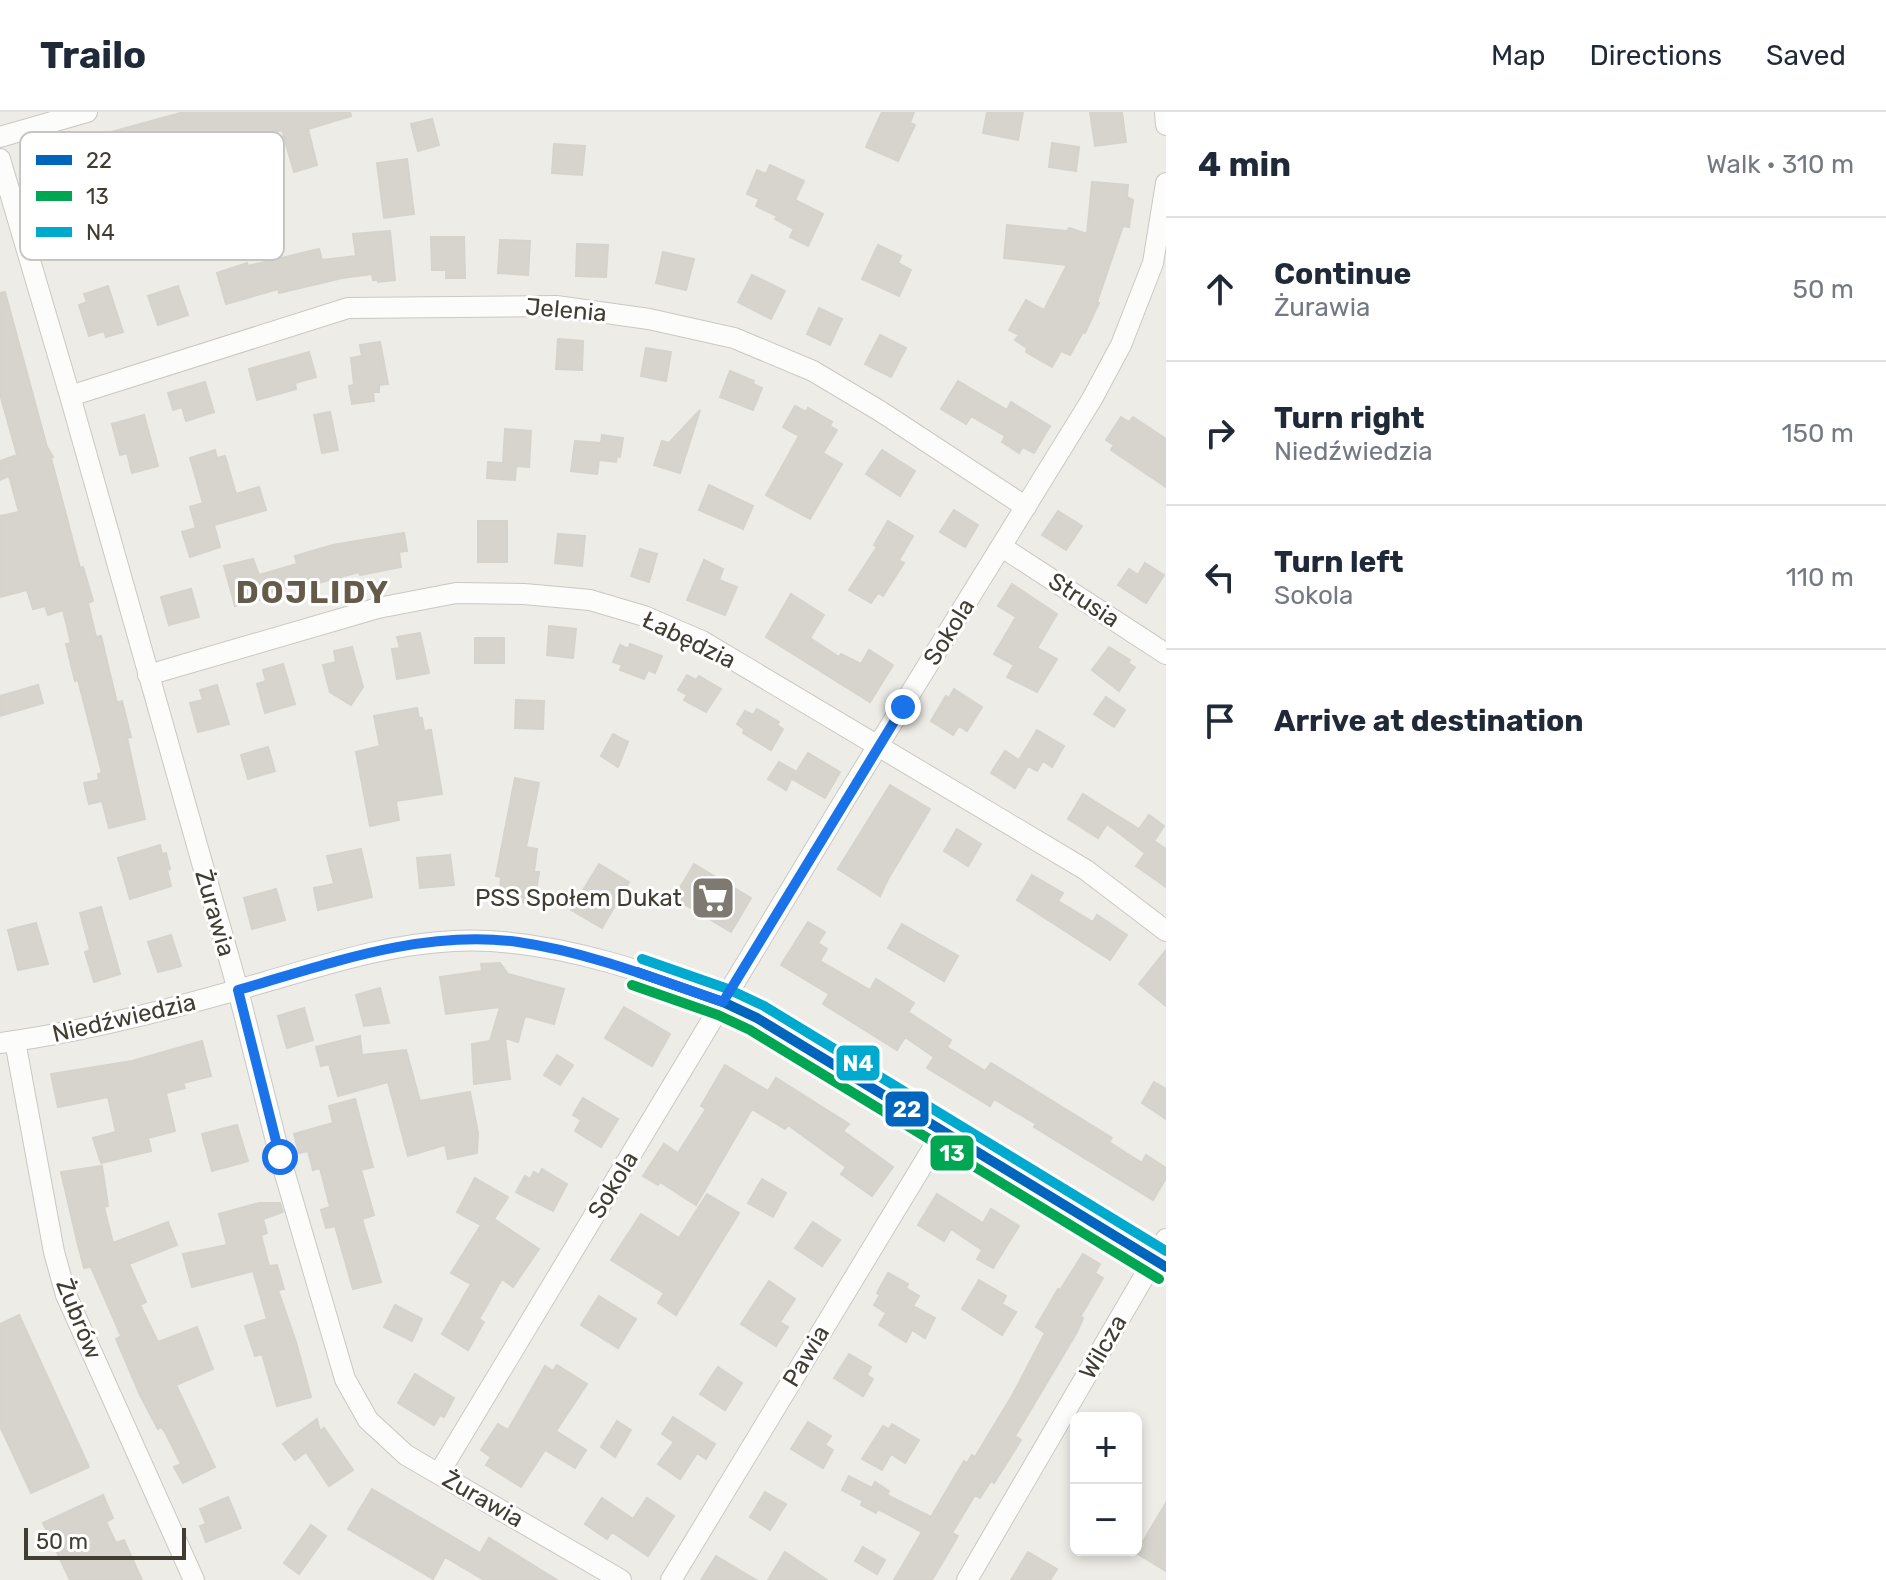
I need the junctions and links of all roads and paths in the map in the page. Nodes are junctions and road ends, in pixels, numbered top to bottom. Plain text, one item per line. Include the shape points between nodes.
1 (87, 112) edge
2 (1165, 112) edge
3 (1166, 125) edge
4 (0, 137) edge
5 (0, 159) edge
6 (1166, 183) edge
7 (20, 225) joint
8 (0, 232) edge
9 (30, 260) edge
10 (70, 396) junction
11 (1026, 507) junction
12 (1002, 547) junction
13 (1166, 654) edge
14 (148, 675) junction
15 (878, 747) junction
16 (1166, 931) edge
17 (238, 990) junction
18 (723, 1002) junction
19 (8, 1042) edge
20 (942, 1133) junction
21 (1166, 1239) edge
22 (1160, 1264) edge
23 (439, 1473) junction
24 (194, 1580) edge
25 (621, 1580) edge
26 (671, 1580) edge
27 (967, 1580) edge

1 - 4 street
2 - 3 street
5 - 7 street, Żurawia
6 - 11 street, Sokola via 1153,263 1121,345
7 - 8 street
9 - 10 street, Żurawia
10 - 11 street, Jelenia via 348,308 556,306 734,338 813,371
10 - 14 street, Żurawia
11 - 12 street, Sokola
12 - 13 street, Strusia
12 - 15 street, Sokola
14 - 15 street, Łabędzia via 378,608 456,593 590,600 702,641
14 - 17 street, Żurawia
15 - 16 street, Łabędzia via 1086,870
15 - 18 street, Sokola
17 - 18 street, Niedźwiedzia via 370,953 434,942 488,941 548,947
17 - 19 street, Niedźwiedzia via 89,1029
17 - 23 street, Żurawia via 345,1379 368,1420 406,1455
18 - 20 street, Niedźwiedzia
18 - 23 street, Sokola
19 - 24 street, Żubrów via 66,1295
20 - 22 street, Niedźwiedzia
20 - 26 street, Pawia
21 - 22 street, Wilcza
22 - 27 street, Wilcza
23 - 25 street, Żurawia

